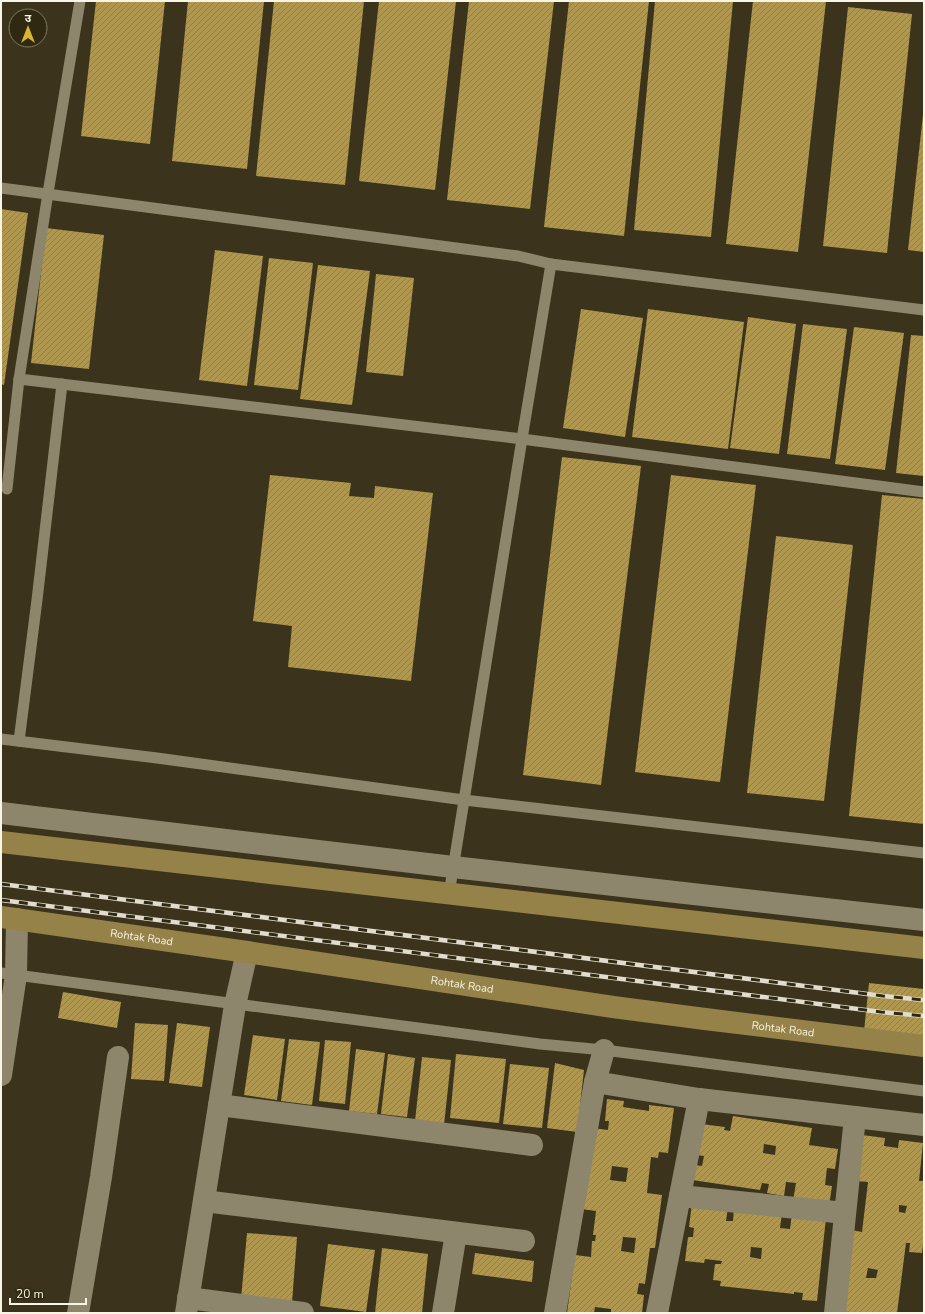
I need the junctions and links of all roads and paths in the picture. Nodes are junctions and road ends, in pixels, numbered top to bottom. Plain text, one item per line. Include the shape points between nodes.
1 (80, 1) edge
2 (1, 188) edge
3 (48, 193) junction
4 (551, 264) junction
5 (924, 310) edge
6 (19, 379) junction
7 (62, 384) junction
8 (522, 439) junction
9 (7, 489) dead end
10 (924, 492) edge
11 (1, 739) edge
12 (19, 741) junction
13 (464, 800) junction
14 (1, 813) edge
15 (1, 842) edge
16 (924, 854) edge
17 (453, 867) junction
18 (449, 894) junction
19 (9, 918) edge
20 (924, 920) edge
21 (924, 948) edge
22 (247, 952) junction
23 (8, 974) edge
24 (235, 1004) junction
25 (924, 1046) edge
26 (604, 1050) junction
27 (118, 1057) dead end
28 (1, 1075) edge
29 (595, 1082) junction
30 (924, 1092) edge
31 (699, 1099) junction
32 (219, 1105) junction
33 (855, 1117) junction
34 (924, 1125) edge
35 (532, 1145) dead end
36 (680, 1196) junction
37 (204, 1201) junction
38 (845, 1213) junction
39 (456, 1232) junction
40 (524, 1241) dead end
41 (187, 1305) edge
42 (78, 1313) edge
43 (303, 1313) edge
44 (444, 1313) edge
45 (555, 1313) edge
46 (657, 1313) edge
47 (835, 1313) edge

1 - 3 lane
2 - 3 lane
3 - 4 lane via 518,256
3 - 6 lane
4 - 5 lane
4 - 8 lane
6 - 7 lane
6 - 9 lane
7 - 8 lane
7 - 12 lane
8 - 10 lane
8 - 13 lane
11 - 12 lane
12 - 13 lane
13 - 16 lane
13 - 17 lane
14 - 17 street
15 - 18 highway
17 - 18 lane
17 - 20 street
18 - 21 highway
19 - 22 highway, Rohtak Road
19 - 23 street
22 - 24 street
22 - 25 highway, Rohtak Road via 613,1007
23 - 24 lane
23 - 28 street
24 - 26 lane
24 - 32 street
26 - 29 street
26 - 30 lane
27 - 42 street
29 - 31 street
29 - 45 street
31 - 33 street
31 - 36 street
32 - 35 street
32 - 37 street
33 - 34 street
33 - 38 street
36 - 38 street
36 - 46 street
37 - 39 street
37 - 41 street
38 - 47 street
39 - 40 street
39 - 44 street
41 - 43 street

